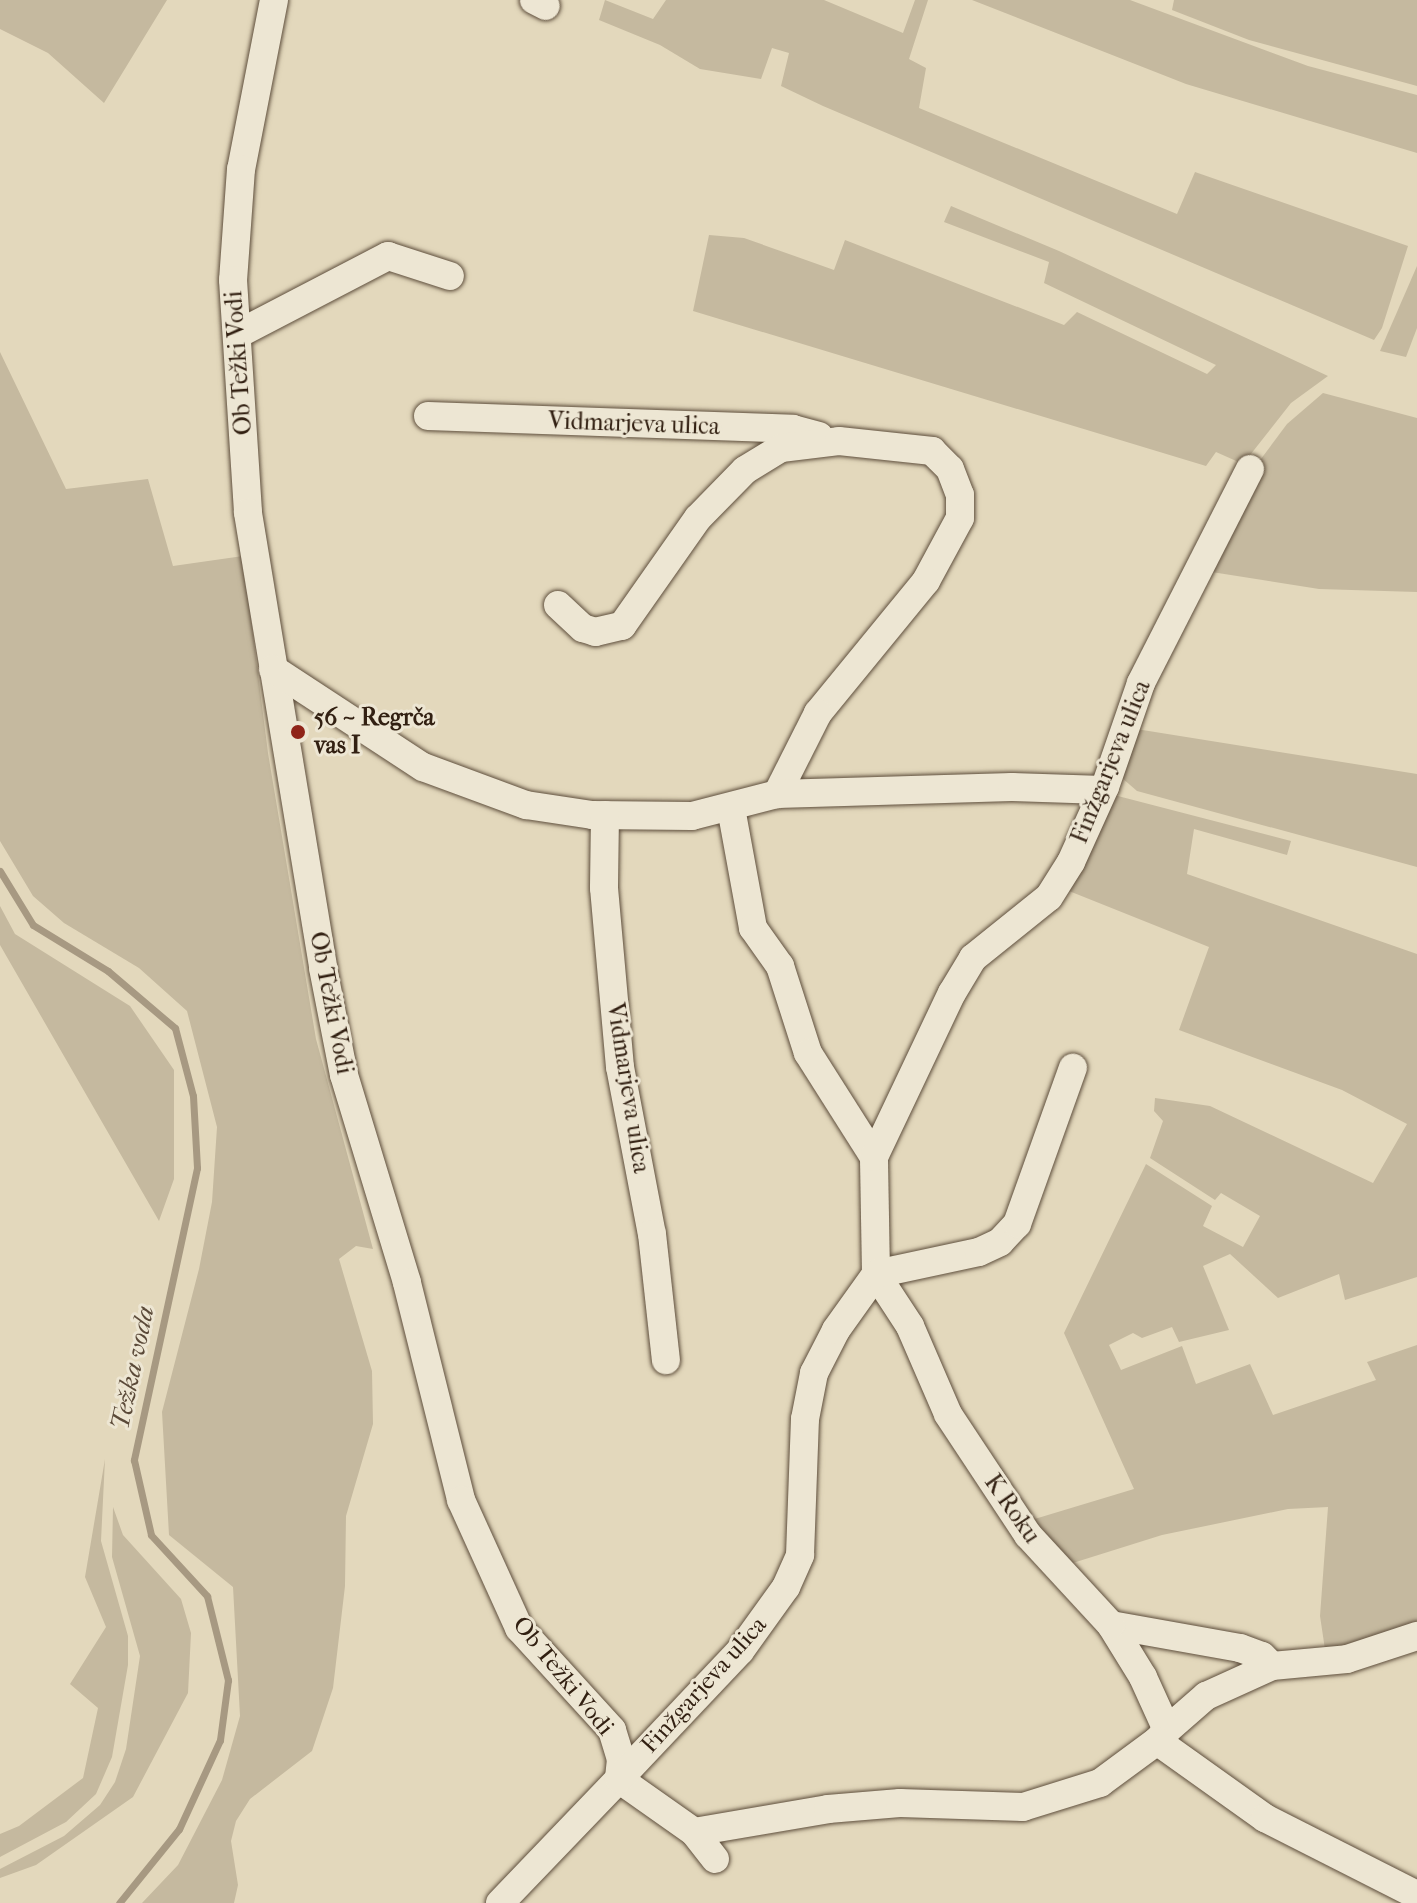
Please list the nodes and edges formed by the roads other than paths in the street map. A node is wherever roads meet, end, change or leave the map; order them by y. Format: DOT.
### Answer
graph roads {
  1 [pos="274,0"];
  2 [pos="450,276"];
  3 [pos="238,334"];
  4 [pos="428,416"];
  5 [pos="839,441"];
  6 [pos="1250,469"];
  7 [pos="558,605"];
  8 [pos="273,669"];
  9 [pos="1103,790"];
  10 [pos="777,794"];
  11 [pos="731,808"];
  12 [pos="605,815"];
  13 [pos="1073,1068"];
  14 [pos="874,1157"];
  15 [pos="876,1274"];
  16 [pos="666,1360"];
  17 [pos="1111,1625"];
  18 [pos="1417,1636"];
  19 [pos="1272,1666"];
  20 [pos="1162,1736"];
  21 [pos="619,1779"];
  22 [pos="694,1832"];
  23 [pos="715,1859"];
  24 [pos="1417,1895"];
  25 [pos="500,1903"];
  1 -- 3 [label="street, Ob Težki Vodi"];
  2 -- 3 [label="street, Ob Težki Vodi"];
  3 -- 8 [label="street, Ob Težki Vodi"];
  4 -- 5 [label="street, Vidmarjeva ulica"];
  5 -- 7 [label="street, Vidmarjeva ulica"];
  5 -- 10 [label="street, Vidmarjeva ulica"];
  6 -- 9 [label="street, Finžgarjeva ulica"];
  8 -- 12 [label="street"];
  8 -- 21 [label="street, Ob Težki Vodi"];
  9 -- 10 [label="street"];
  9 -- 14 [label="street, Finžgarjeva ulica"];
  10 -- 11 [label="street"];
  11 -- 12 [label="street"];
  11 -- 14 [label="street"];
  12 -- 16 [label="street, Vidmarjeva ulica"];
  13 -- 15 [label="street"];
  14 -- 15 [label="street, Finžgarjeva ulica"];
  15 -- 17 [label="street, K Roku"];
  15 -- 21 [label="street, Finžgarjeva ulica"];
  17 -- 19 [label="street"];
  17 -- 20 [label="street, K Roku"];
  18 -- 19 [label="street"];
  19 -- 20 [label="street"];
  20 -- 22 [label="street"];
  20 -- 24 [label="street, K Roku"];
  21 -- 22 [label="street"];
  21 -- 25 [label="street"];
  22 -- 23 [label="street"];
}
